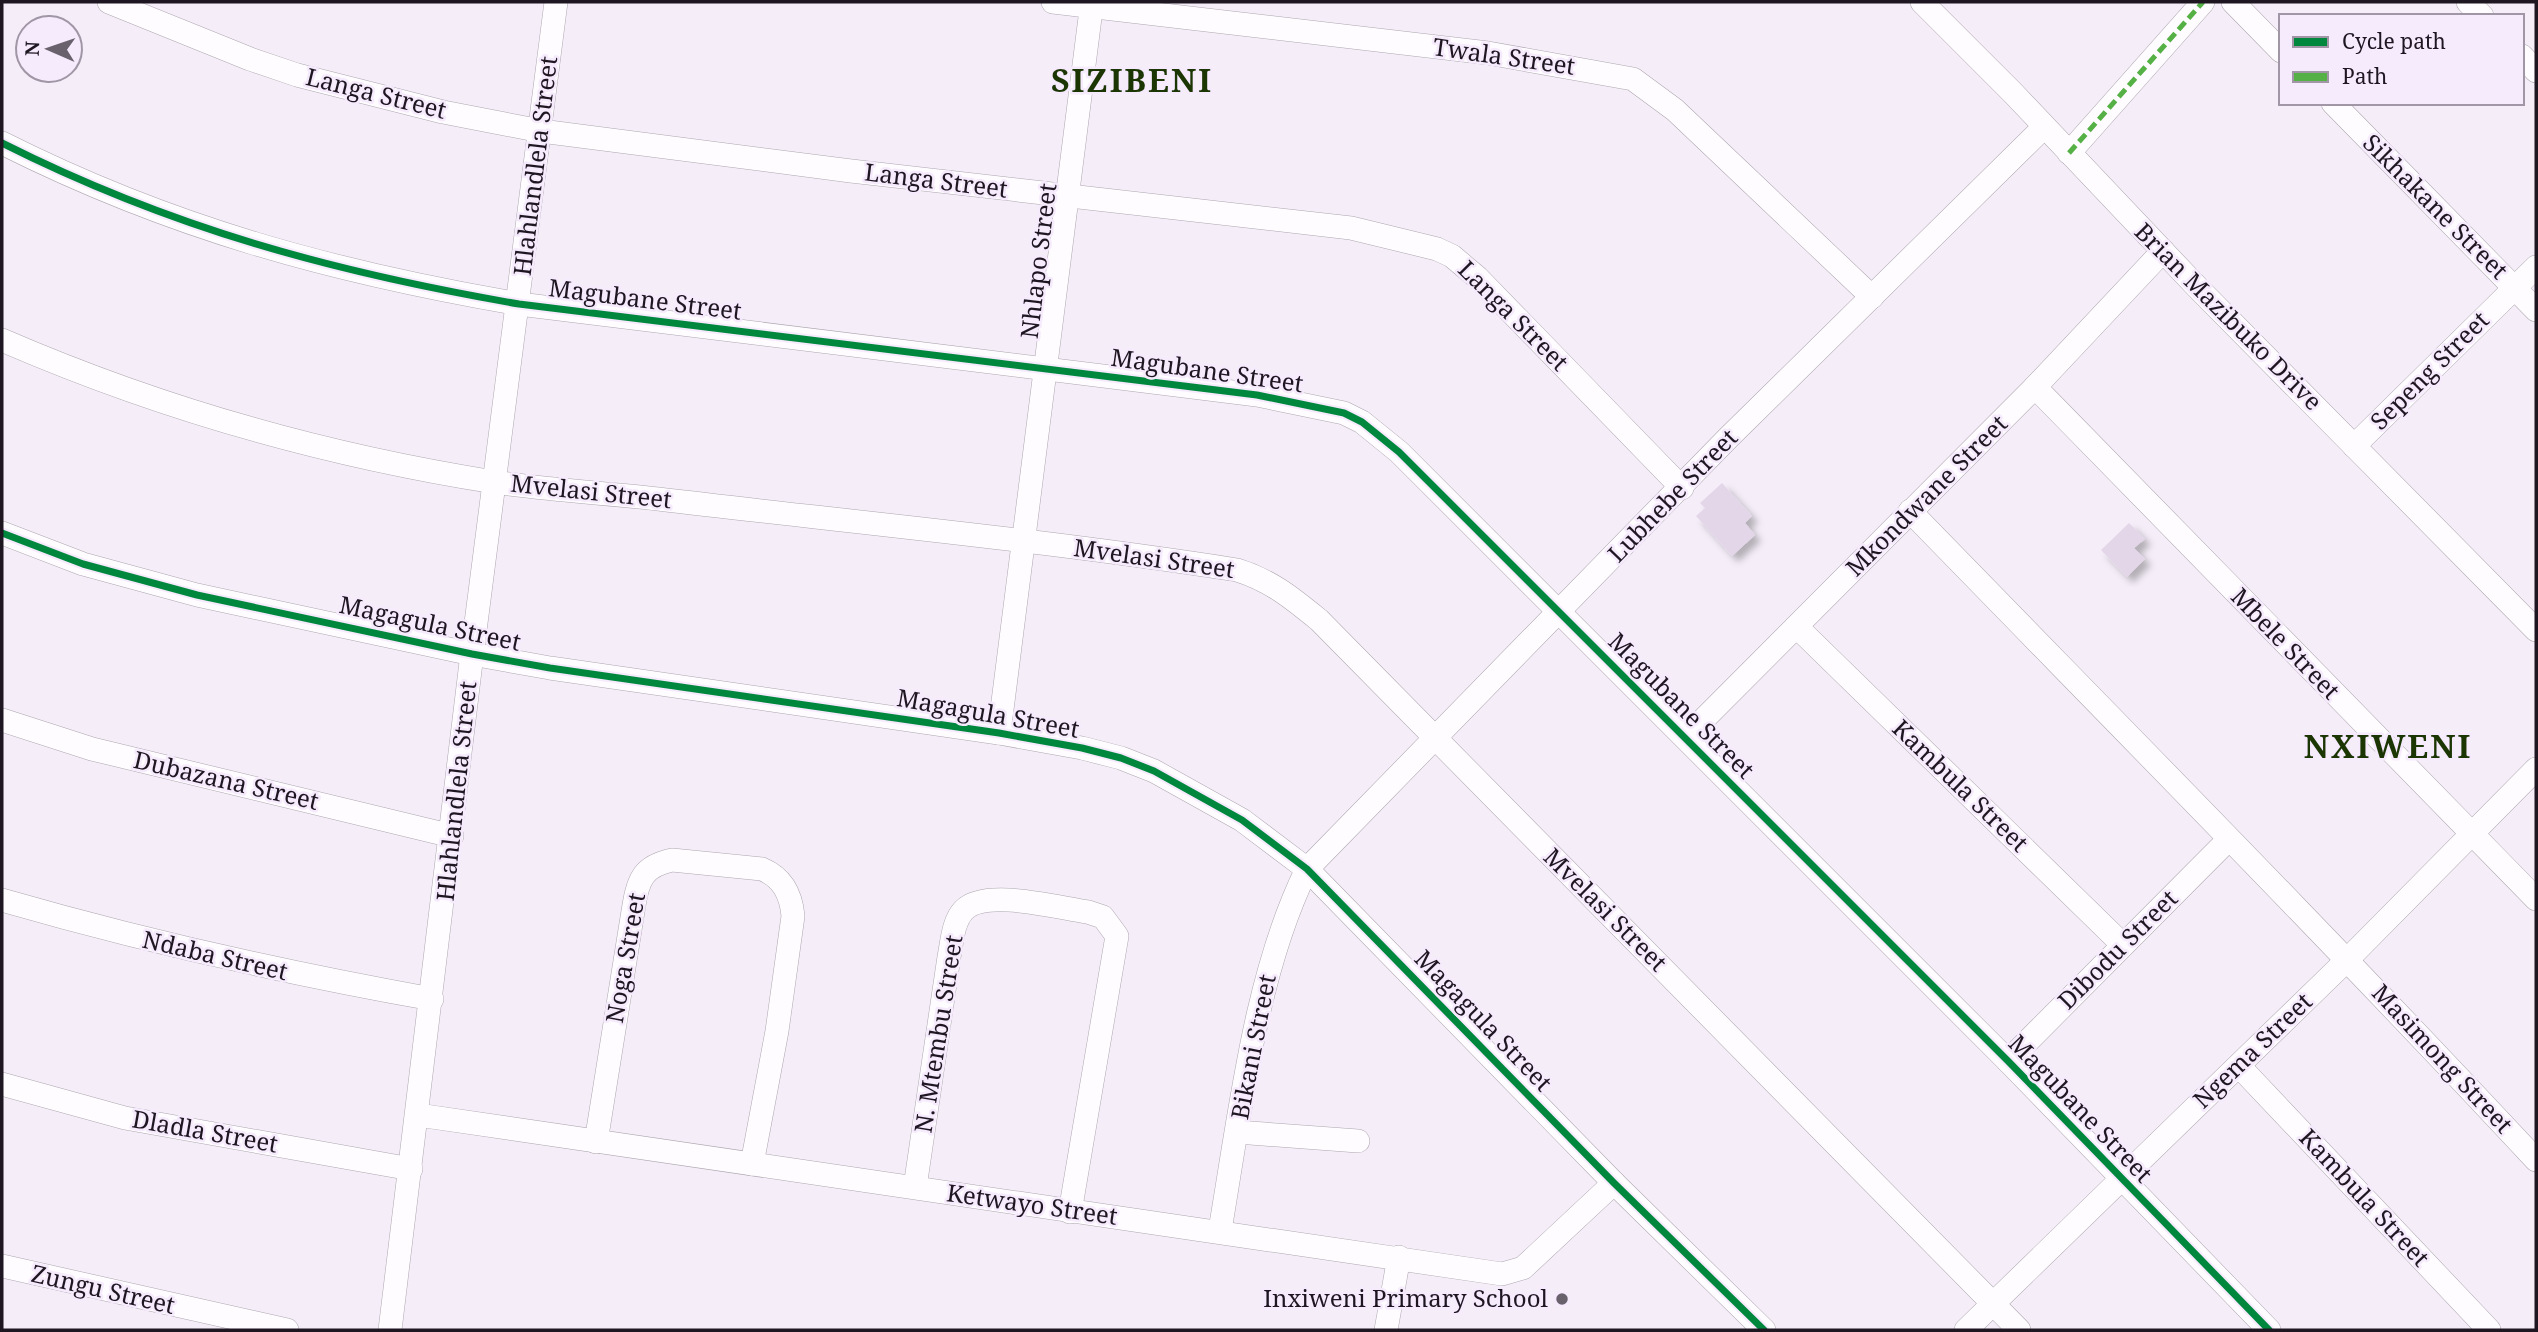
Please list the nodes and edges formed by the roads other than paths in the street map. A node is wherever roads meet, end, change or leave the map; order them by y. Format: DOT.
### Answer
graph roads {
  1 [pos="109,2"];
  2 [pos="556,2"];
  3 [pos="1053,2"];
  4 [pos="1922,2"];
  5 [pos="2203,2"];
  6 [pos="2232,2"];
  7 [pos="1091,4"];
  8 [pos="2279,49"];
  9 [pos="2524,58"];
  10 [pos="2536,71"];
  11 [pos="2335,105"];
  12 [pos="2044,127"];
  13 [pos="541,131"];
  14 [pos="2,143"];
  15 [pos="2069,153"];
  16 [pos="1067,197"];
  17 [pos="2163,251"];
  18 [pos="2536,267"];
  19 [pos="2514,287"];
  20 [pos="1872,297"];
  21 [pos="519,303"];
  22 [pos="2536,310"];
  23 [pos="2,340"];
  24 [pos="1046,368"];
  25 [pos="2035,387"];
  26 [pos="2354,446"];
  27 [pos="496,482"];
  28 [pos="1682,488"];
  29 [pos="1910,511"];
  30 [pos="2,533"];
  31 [pos="1023,542"];
  32 [pos="1560,613"];
  33 [pos="1798,628"];
  34 [pos="2536,630"];
  35 [pos="472,654"];
  36 [pos="2,720"];
  37 [pos="999,733"];
  38 [pos="1686,737"];
  39 [pos="1436,738"];
  40 [pos="2536,769"];
  41 [pos="2472,833"];
  42 [pos="452,836"];
  43 [pos="2229,839"];
  44 [pos="1307,869"];
  45 [pos="2536,899"];
  46 [pos="2,900"];
  47 [pos="2122,944"];
  48 [pos="2349,958"];
  49 [pos="432,999"];
  50 [pos="2008,1061"];
  51 [pos="2239,1066"];
  52 [pos="2,1084"];
  53 [pos="418,1115"];
  54 [pos="1237,1132"];
  55 [pos="596,1142"];
  56 [pos="1358,1142"];
  57 [pos="2536,1160"];
  58 [pos="752,1164"];
  59 [pos="411,1168"];
  60 [pos="2120,1177"];
  61 [pos="1614,1183"];
  62 [pos="915,1187"];
  63 [pos="1070,1212"];
  64 [pos="1220,1230"];
  65 [pos="1399,1258"];
  66 [pos="2,1266"];
  67 [pos="1993,1305"];
  68 [pos="287,1330"];
  69 [pos="390,1330"];
  70 [pos="1386,1330"];
  71 [pos="1765,1330"];
  72 [pos="1966,1330"];
  73 [pos="2019,1330"];
  74 [pos="2269,1330"];
  75 [pos="2489,1330"];
  1 -- 13 [label="street, Langa Street"];
  2 -- 13 [label="street, Hlahlandlela Street"];
  3 -- 7 [label="street, Twala Street"];
  4 -- 12 [label="street, Brian Mazibuko Drive"];
  5 -- 15 [label="street"];
  6 -- 8 [label="street"];
  7 -- 16 [label="street, Nhlapo Street"];
  7 -- 20 [label="street, Twala Street"];
  9 -- 10 [label="street"];
  11 -- 19 [label="street, Sikhakane Street"];
  12 -- 15 [label="street, Brian Mazibuko Drive"];
  12 -- 20 [label="street, Lubhebe Street"];
  13 -- 16 [label="street, Langa Street"];
  13 -- 21 [label="street, Hlahlandlela Street"];
  14 -- 21 [label="street, Magubane Street"];
  15 -- 17 [label="street, Brian Mazibuko Drive"];
  16 -- 24 [label="street, Nhlapo Street"];
  16 -- 28 [label="street, Langa Street"];
  17 -- 25 [label="street, Mkondwane Street"];
  17 -- 26 [label="street, Brian Mazibuko Drive"];
  18 -- 19 [label="street, Sepeng Street"];
  19 -- 22 [label="street, Sikhakane Street"];
  19 -- 26 [label="street, Sepeng Street"];
  20 -- 28 [label="street, Lubhebe Street"];
  21 -- 24 [label="street, Magubane Street"];
  21 -- 27 [label="street, Hlahlandlela Street"];
  23 -- 27 [label="street, Mvelasi Street"];
  24 -- 31 [label="street, Nhlapo Street"];
  24 -- 32 [label="street, Magubane Street"];
  25 -- 29 [label="street, Mkondwane Street"];
  25 -- 41 [label="street, Mbele Street"];
  26 -- 34 [label="street, Brian Mazibuko Drive"];
  27 -- 31 [label="street, Mvelasi Street"];
  27 -- 35 [label="street, Hlahlandlela Street"];
  28 -- 32 [label="street, Lubhebe Street"];
  29 -- 33 [label="street, Mkondwane Street"];
  29 -- 43 [label="street, Masimong Street"];
  30 -- 35 [label="street, Magagula Street"];
  31 -- 37 [label="street, Nhlapo Street"];
  31 -- 39 [label="street, Mvelasi Street"];
  32 -- 38 [label="street, Magubane Street"];
  32 -- 39 [label="street, Lubhebe Street"];
  33 -- 38 [label="street, Mkondwane Street"];
  33 -- 47 [label="street, Kambula Street"];
  35 -- 37 [label="street, Magagula Street"];
  35 -- 42 [label="street, Hlahlandlela Street"];
  36 -- 42 [label="street, Dubazana Street"];
  37 -- 44 [label="street, Magagula Street"];
  38 -- 50 [label="street, Magubane Street"];
  39 -- 44 [label="street, Lubhebe Street"];
  39 -- 67 [label="street, Mvelasi Street"];
  40 -- 41 [label="street, Ngema Street"];
  41 -- 45 [label="street, Mbele Street"];
  41 -- 48 [label="street, Ngema Street"];
  42 -- 49 [label="street, Hlahlandlela Street"];
  43 -- 47 [label="street, Dibodu Street"];
  43 -- 48 [label="street, Masimong Street"];
  44 -- 54 [label="street, Bikani Street"];
  44 -- 61 [label="street, Magagula Street"];
  46 -- 49 [label="street, Ndaba Street"];
  47 -- 50 [label="street, Dibodu Street"];
  48 -- 51 [label="street, Ngema Street"];
  48 -- 57 [label="street, Masimong Street"];
  49 -- 53 [label="street, Hlahlandlela Street"];
  50 -- 60 [label="street, Magubane Street"];
  51 -- 60 [label="street, Ngema Street"];
  51 -- 75 [label="street, Kambula Street"];
  52 -- 59 [label="street, Dladla Street"];
  53 -- 55 [label="street, Ketwayo Street"];
  53 -- 59 [label="street, Hlahlandlela Street"];
  54 -- 56 [label="street"];
  54 -- 64 [label="street, Bikani Street"];
  55 -- 58 [label="street, Ketwayo Street"];
  55 -- 58 [label="street, Noga Street"];
  58 -- 62 [label="street, Ketwayo Street"];
  59 -- 69 [label="street, Hlahlandlela Street"];
  60 -- 67 [label="street, Ngema Street"];
  60 -- 74 [label="street, Magubane Street"];
  61 -- 65 [label="street, Ketwayo Street"];
  61 -- 71 [label="street, Magagula Street"];
  62 -- 63 [label="street, Ketwayo Street"];
  62 -- 63 [label="street, N. Mtembu Street"];
  63 -- 64 [label="street, Ketwayo Street"];
  64 -- 65 [label="street, Ketwayo Street"];
  65 -- 70 [label="street"];
  66 -- 68 [label="street, Zungu Street"];
  67 -- 72 [label="street, Ngema Street"];
  67 -- 73 [label="street, Mvelasi Street"];
}
